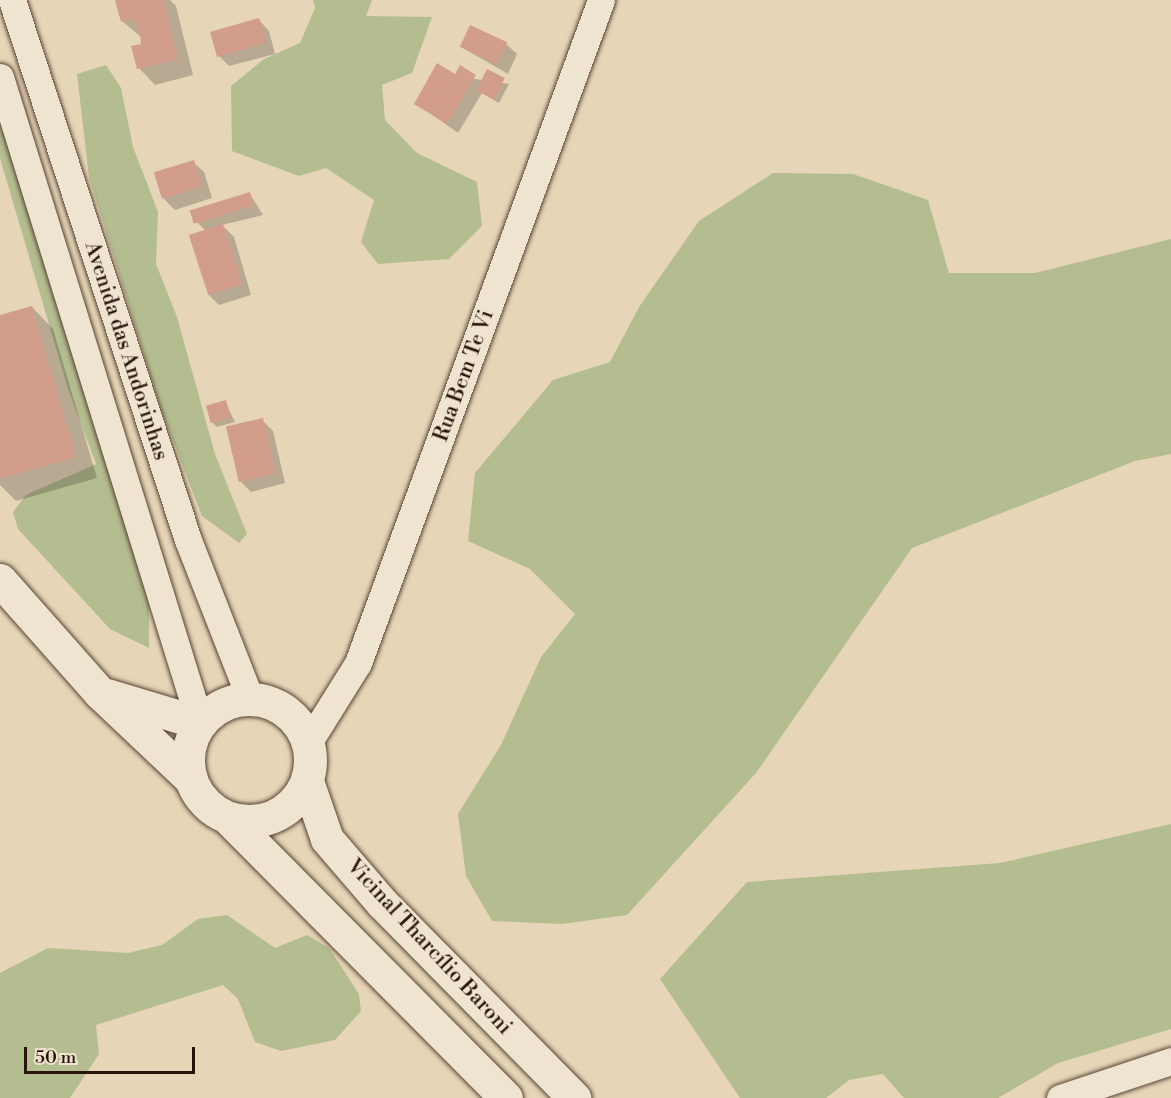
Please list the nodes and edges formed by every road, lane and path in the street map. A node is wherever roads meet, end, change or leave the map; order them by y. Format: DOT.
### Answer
graph roads {
  1 [pos="12,0"];
  2 [pos="601,0"];
  3 [pos="0,77"];
  4 [pos="0,580"];
  5 [pos="100,693"];
  6 [pos="250,698"];
  7 [pos="200,723"];
  8 [pos="308,742"];
  9 [pos="190,778"];
  10 [pos="307,781"];
  11 [pos="229,819"];
  12 [pos="1171,1060"];
  13 [pos="506,1098"];
  14 [pos="574,1098"];
  15 [pos="1060,1098"];
  1 -- 6 [label="street, Avenida das Andorinhas"];
  2 -- 8 [label="street, Rua Bem Te Vi"];
  3 -- 7 [label="street, Avenida das Andorinhas"];
  4 -- 5 [label="main road"];
  5 -- 7 [label="main road"];
  5 -- 9 [label="main road"];
  6 -- 7 [label="main road"];
  6 -- 8 [label="main road"];
  7 -- 9 [label="main road"];
  8 -- 10 [label="main road"];
  9 -- 11 [label="main road"];
  10 -- 11 [label="main road"];
  10 -- 14 [label="main road, Vicinal Tharcílio Baroni"];
  11 -- 13 [label="main road"];
  12 -- 15 [label="street"];
}
